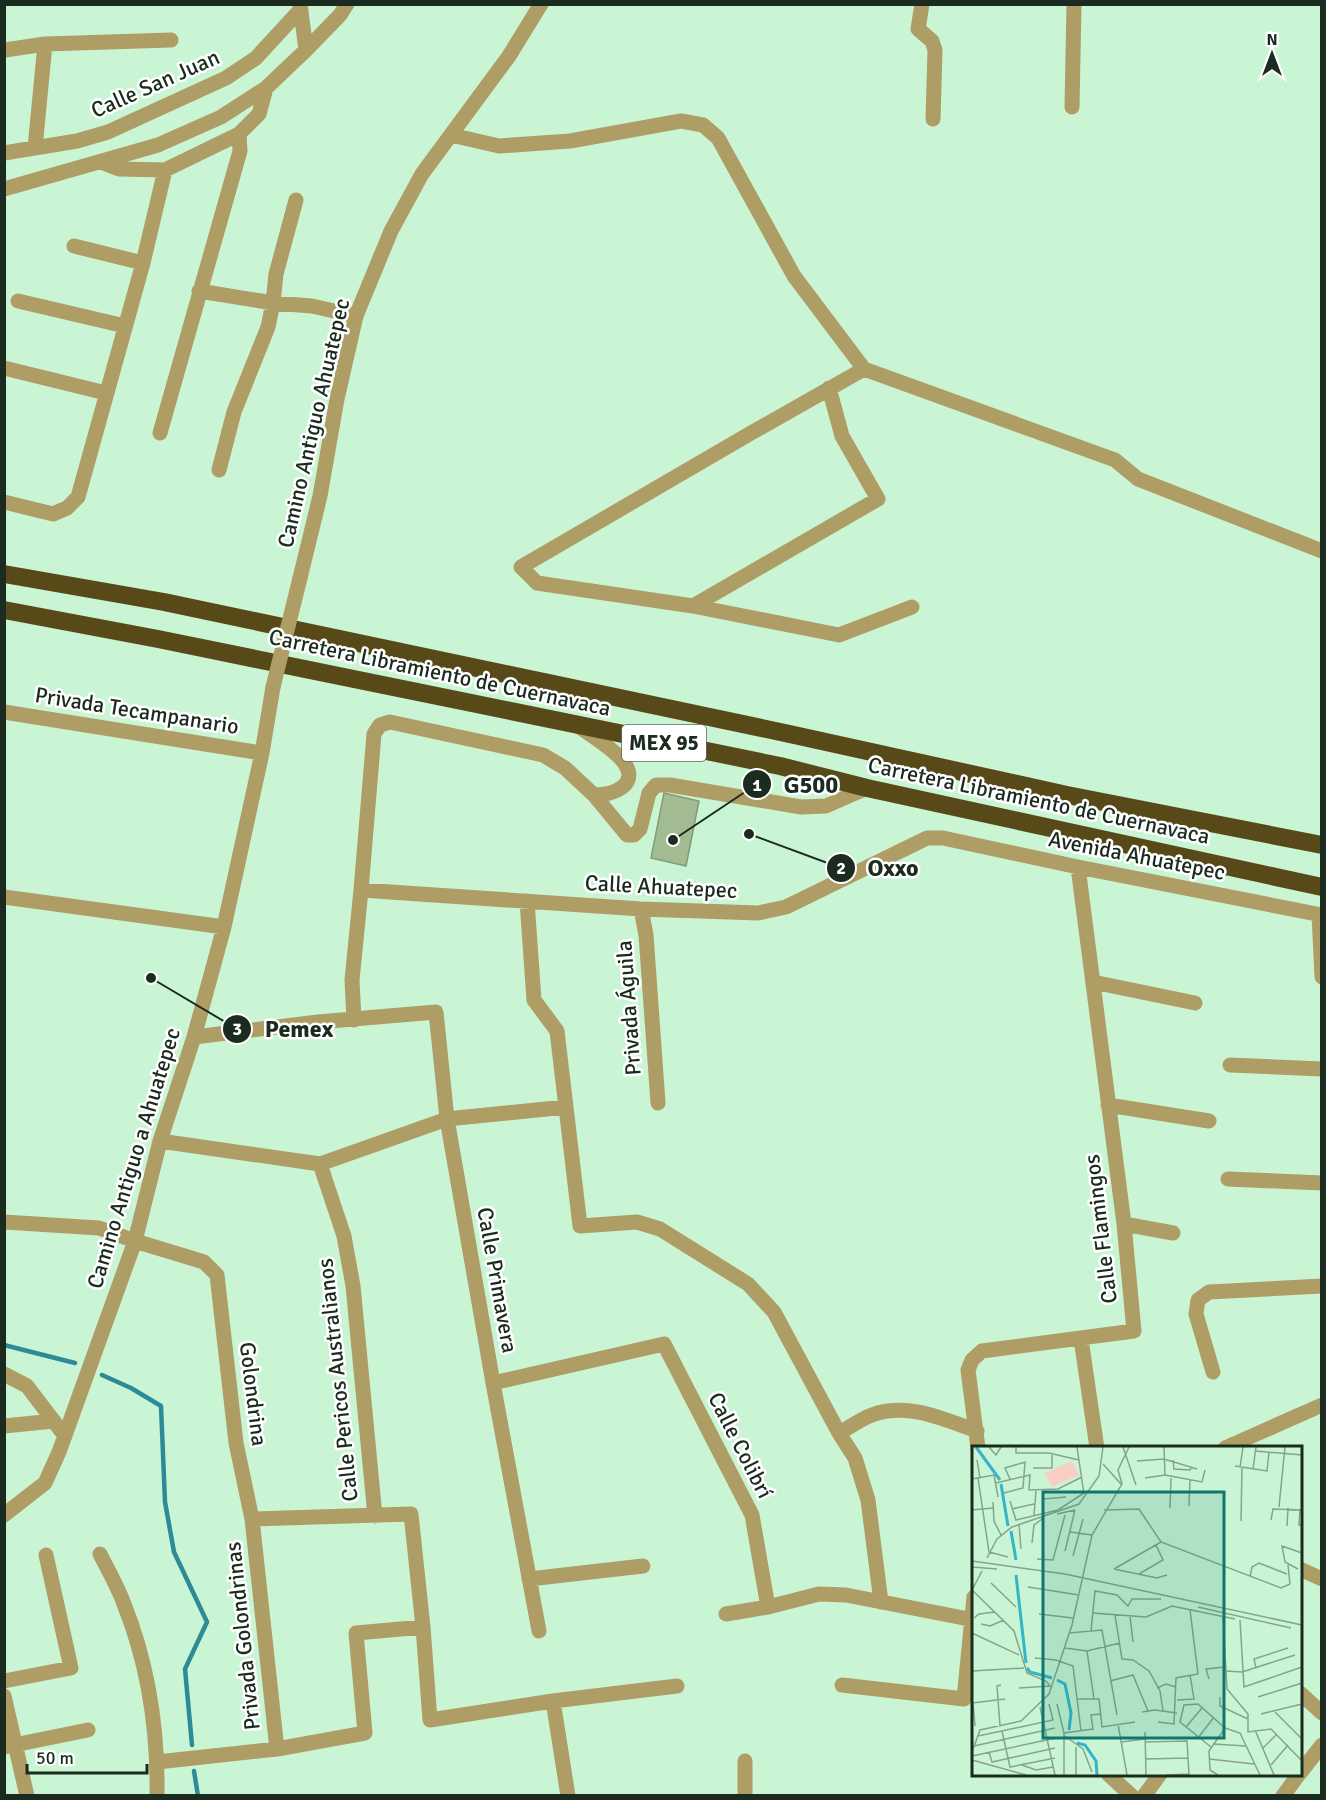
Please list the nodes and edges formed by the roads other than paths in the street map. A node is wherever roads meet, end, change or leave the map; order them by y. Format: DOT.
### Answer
graph roads {
  1 [pos="347,4"];
  2 [pos="541,4"];
  3 [pos="922,4"];
  4 [pos="1074,4"];
  5 [pos="300,7"];
  6 [pos="171,40"];
  7 [pos="45,44"];
  8 [pos="5,50"];
  9 [pos="306,50"];
  10 [pos="266,88"];
  11 [pos="1072,107"];
  12 [pos="933,120"];
  13 [pos="239,134"];
  14 [pos="451,135"];
  15 [pos="34,148"];
  16 [pos="4,153"];
  17 [pos="101,162"];
  18 [pos="165,170"];
  19 [pos="4,189"];
  20 [pos="296,200"];
  21 [pos="74,246"];
  22 [pos="143,263"];
  23 [pos="199,291"];
  24 [pos="18,301"];
  25 [pos="273,303"];
  26 [pos="357,316"];
  27 [pos="125,326"];
  28 [pos="4,368"];
  29 [pos="864,369"];
  30 [pos="829,388"];
  31 [pos="106,393"];
  32 [pos="160,433"];
  33 [pos="219,470"];
  34 [pos="4,502"];
  35 [pos="1322,552"];
  36 [pos="4,574"];
  37 [pos="300,578"];
  38 [pos="693,606"];
  39 [pos="912,607"];
  40 [pos="4,610"];
  41 [pos="4,712"];
  42 [pos="578,725"];
  43 [pos="262,753"];
  44 [pos="867,788"];
  45 [pos="594,795"];
  46 [pos="943,838"];
  47 [pos="1322,845"];
  48 [pos="1078,867"];
  49 [pos="1322,887"];
  50 [pos="361,890"];
  51 [pos="4,897"];
  52 [pos="527,901"];
  53 [pos="641,909"];
  54 [pos="1320,915"];
  55 [pos="224,927"];
  56 [pos="1322,976"];
  57 [pos="1093,982"];
  58 [pos="1195,1003"];
  59 [pos="354,1020"];
  60 [pos="194,1037"];
  61 [pos="1230,1065"];
  62 [pos="1322,1069"];
  63 [pos="658,1103"];
  64 [pos="1108,1105"];
  65 [pos="566,1107"];
  66 [pos="447,1119"];
  67 [pos="1209,1121"];
  68 [pos="160,1141"];
  69 [pos="320,1164"];
  70 [pos="1228,1179"];
  71 [pos="1322,1184"];
  72 [pos="4,1222"];
  73 [pos="1124,1224"];
  74 [pos="1173,1233"];
  75 [pos="135,1241"];
  76 [pos="1322,1286"];
  77 [pos="1081,1339"];
  78 [pos="664,1344"];
  79 [pos="1213,1372"];
  80 [pos="4,1374"];
  81 [pos="493,1383"];
  82 [pos="1322,1405"];
  83 [pos="54,1422"];
  84 [pos="4,1426"];
  85 [pos="977,1431"];
  86 [pos="839,1433"];
  87 [pos="65,1436"];
  88 [pos="978,1446"];
  89 [pos="1097,1446"];
  90 [pos="1230,1446"];
  91 [pos="4,1515"];
  92 [pos="375,1516"];
  93 [pos="252,1518"];
  94 [pos="100,1554"];
  95 [pos="46,1555"];
  96 [pos="643,1566"];
  97 [pos="1302,1570"];
  98 [pos="1322,1579"];
  99 [pos="529,1580"];
  100 [pos="881,1602"];
  101 [pos="768,1607"];
  102 [pos="726,1614"];
  103 [pos="972,1620"];
  104 [pos="423,1627"];
  105 [pos="539,1631"];
  106 [pos="4,1682"];
  107 [pos="842,1685"];
  108 [pos="677,1686"];
  109 [pos="4,1696"];
  110 [pos="1302,1696"];
  111 [pos="553,1701"];
  112 [pos="1322,1713"];
  113 [pos="88,1731"];
  114 [pos="10,1746"];
  115 [pos="1322,1746"];
  116 [pos="277,1749"];
  117 [pos="745,1761"];
  118 [pos="157,1762"];
  119 [pos="1302,1771"];
  120 [pos="1110,1776"];
  121 [pos="1158,1776"];
  122 [pos="1298,1776"];
  123 [pos="160,1793"];
  124 [pos="27,1796"];
  125 [pos="568,1796"];
  126 [pos="745,1796"];
  127 [pos="1132,1796"];
  128 [pos="1143,1796"];
  129 [pos="1283,1796"];
  1 -- 9 [label="street"];
  2 -- 14 [label="street, Camino Antiguo Ahuatepec"];
  3 -- 12 [label="street"];
  4 -- 11 [label="street"];
  5 -- 9 [label="street"];
  5 -- 15 [label="street, Calle San Juan"];
  6 -- 7 [label="street"];
  7 -- 8 [label="street"];
  7 -- 15 [label="street"];
  9 -- 10 [label="street"];
  10 -- 13 [label="street"];
  10 -- 17 [label="street"];
  13 -- 18 [label="street"];
  13 -- 23 [label="street"];
  14 -- 26 [label="street, Camino Antiguo Ahuatepec"];
  14 -- 29 [label="street"];
  15 -- 16 [label="street, Calle San Juan"];
  17 -- 18 [label="street"];
  17 -- 19 [label="street"];
  18 -- 22 [label="street"];
  20 -- 25 [label="street"];
  21 -- 22 [label="street"];
  22 -- 27 [label="street"];
  23 -- 25 [label="street"];
  23 -- 32 [label="street"];
  24 -- 27 [label="street"];
  25 -- 26 [label="street"];
  25 -- 33 [label="street"];
  26 -- 37 [label="street, Camino Antiguo Ahuatepec"];
  27 -- 31 [label="street"];
  28 -- 31 [label="street"];
  29 -- 30 [label="street"];
  29 -- 35 [label="street"];
  30 -- 38 [label="street"];
  30 -- 38 [label="street"];
  31 -- 34 [label="street"];
  36 -- 47 [label="highway, Carretera Libramiento de Cuernavaca / MEX 95"];
  37 -- 43 [label="street, Camino Antiguo a Ahuatepec, bridge"];
  38 -- 39 [label="street"];
  40 -- 42 [label="highway, Carretera Libramiento de Cuernavaca / MEX 95"];
  41 -- 43 [label="street, Privada Tecampanario"];
  42 -- 44 [label="highway, Carretera Libramiento de Cuernavaca / MEX 95"];
  42 -- 45 [label="street"];
  43 -- 55 [label="street, Camino Antiguo a Ahuatepec"];
  44 -- 45 [label="street"];
  44 -- 49 [label="highway, Carretera Libramiento de Cuernavaca / MEX 95"];
  45 -- 50 [label="street"];
  46 -- 48 [label="street, Avenida Ahuatepec"];
  46 -- 53 [label="street, Calle Ahuatepec"];
  48 -- 54 [label="street, Avenida Ahuatepec"];
  48 -- 57 [label="street, Calle Flamingos"];
  50 -- 52 [label="street, Calle Ahuatepec"];
  50 -- 59 [label="street"];
  51 -- 55 [label="street"];
  52 -- 53 [label="street, Calle Ahuatepec"];
  52 -- 65 [label="street"];
  53 -- 63 [label="street, Privada Águila"];
  54 -- 56 [label="street"];
  55 -- 60 [label="street, Camino Antiguo a Ahuatepec"];
  57 -- 58 [label="street"];
  57 -- 64 [label="street, Calle Flamingos"];
  59 -- 60 [label="street"];
  59 -- 66 [label="street, Calle Primavera"];
  60 -- 68 [label="street, Camino Antiguo a Ahuatepec"];
  61 -- 62 [label="street"];
  64 -- 67 [label="street"];
  64 -- 73 [label="street, Calle Flamingos"];
  65 -- 66 [label="street"];
  65 -- 86 [label="street"];
  66 -- 69 [label="street"];
  66 -- 81 [label="street, Calle Primavera"];
  68 -- 69 [label="street"];
  68 -- 75 [label="street, Camino Antiguo a Ahuatepec"];
  69 -- 92 [label="street, Calle Pericos Australianos"];
  70 -- 71 [label="street"];
  72 -- 75 [label="street"];
  73 -- 74 [label="street"];
  73 -- 77 [label="street, Calle Flamingos"];
  75 -- 87 [label="street, Camino Antiguo a Ahuatepec"];
  75 -- 93 [label="street, Golondrina"];
  76 -- 79 [label="street"];
  77 -- 85 [label="street, Calle Flamingos"];
  77 -- 89 [label="street"];
  78 -- 81 [label="street, Calle Primavera"];
  78 -- 101 [label="street, Calle Colibrí"];
  80 -- 83 [label="street"];
  81 -- 99 [label="street"];
  82 -- 90 [label="street"];
  83 -- 84 [label="street"];
  83 -- 87 [label="street"];
  85 -- 86 [label="street"];
  85 -- 88 [label="street, Calle Flamingos"];
  86 -- 100 [label="street"];
  87 -- 91 [label="street, Camino Antiguo a Ahuatepec"];
  92 -- 93 [label="street"];
  92 -- 104 [label="street, Calle Pericos Australianos"];
  93 -- 116 [label="street, Privada Golondrinas"];
  94 -- 118 [label="street"];
  95 -- 106 [label="street"];
  96 -- 99 [label="street"];
  97 -- 98 [label="street"];
  99 -- 105 [label="street"];
  100 -- 101 [label="street"];
  100 -- 103 [label="street"];
  101 -- 102 [label="street"];
  103 -- 107 [label="street"];
  104 -- 111 [label="street, Calle Pericos Australianos"];
  104 -- 116 [label="street"];
  108 -- 111 [label="street"];
  109 -- 114 [label="street"];
  110 -- 112 [label="street"];
  111 -- 125 [label="street"];
  113 -- 114 [label="street"];
  114 -- 124 [label="street"];
  115 -- 119 [label="street"];
  116 -- 118 [label="street"];
  117 -- 126 [label="street"];
  118 -- 123 [label="street"];
  120 -- 127 [label="street"];
  121 -- 128 [label="street"];
  122 -- 129 [label="street"];
}
